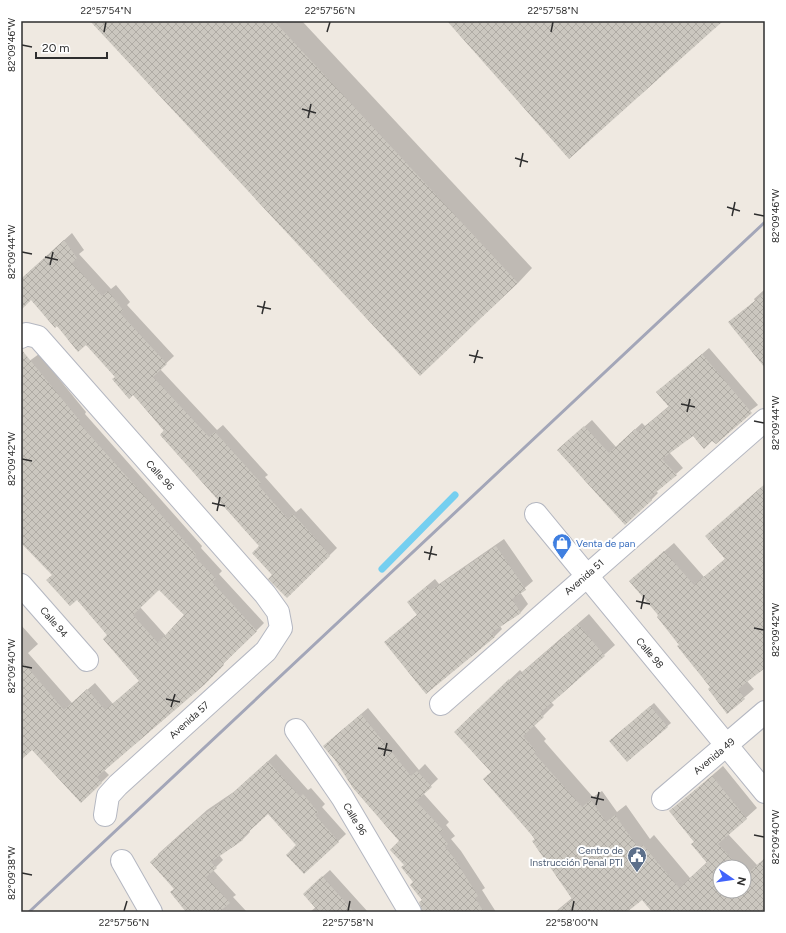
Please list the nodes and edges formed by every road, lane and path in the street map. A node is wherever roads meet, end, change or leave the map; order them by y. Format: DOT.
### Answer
graph roads {
  1 [pos="24,336"];
  2 [pos="765,420"];
  3 [pos="536,514"];
  4 [pos="586,575"];
  5 [pos="21,585"];
  6 [pos="281,628"];
  7 [pos="87,660"];
  8 [pos="441,704"];
  9 [pos="765,712"];
  10 [pos="296,730"];
  11 [pos="727,746"];
  12 [pos="765,792"];
  13 [pos="663,799"];
  14 [pos="104,815"];
  15 [pos="122,861"];
  16 [pos="151,912"];
  17 [pos="410,912"];
  1 -- 6 [label="street, Calle 96"];
  2 -- 4 [label="street, Avenida 51"];
  3 -- 4 [label="street, Calle 98"];
  4 -- 8 [label="street, Avenida 51"];
  4 -- 11 [label="street, Calle 98"];
  5 -- 7 [label="street, Calle 94"];
  6 -- 14 [label="street, Avenida 57"];
  9 -- 11 [label="street, Avenida 49"];
  10 -- 17 [label="street, Calle 96"];
  11 -- 12 [label="street, Calle 98"];
  11 -- 13 [label="street, Avenida 49"];
  15 -- 16 [label="street"];
}
